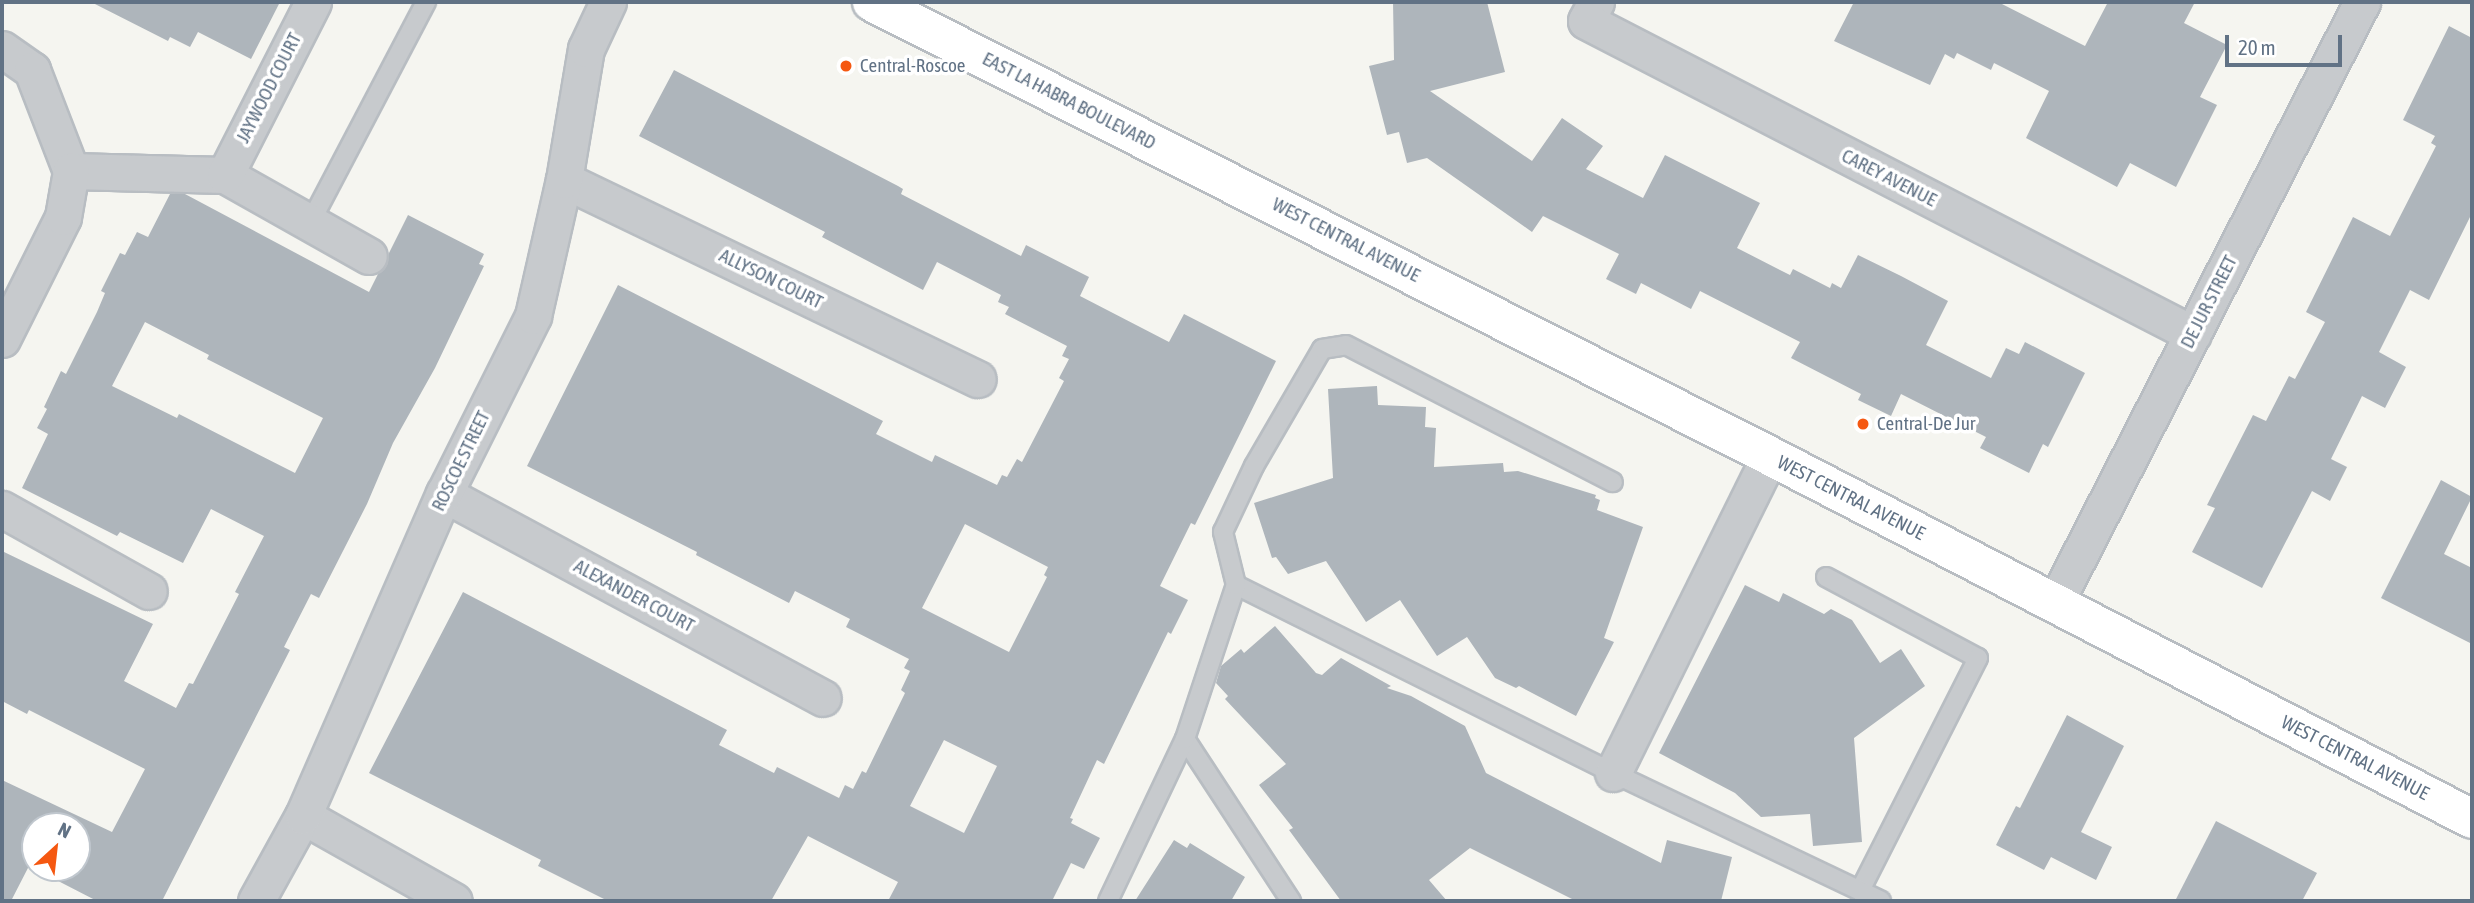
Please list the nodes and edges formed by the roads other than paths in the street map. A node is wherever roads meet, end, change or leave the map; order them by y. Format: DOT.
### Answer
graph roads {
  1 [pos="313,2"];
  2 [pos="426,2"];
  3 [pos="608,2"];
  4 [pos="872,2"];
  5 [pos="2362,2"];
  6 [pos="1591,12"];
  7 [pos="2,49"];
  8 [pos="71,171"];
  9 [pos="225,175"];
  10 [pos="564,180"];
  11 [pos="1228,181"];
  12 [pos="310,223"];
  13 [pos="369,256"];
  14 [pos="2193,334"];
  15 [pos="2,339"];
  16 [pos="978,379"];
  17 [pos="1770,456"];
  18 [pos="1613,482"];
  19 [pos="444,494"];
  20 [pos="2,509"];
  21 [pos="1826,577"];
  22 [pos="1236,585"];
  23 [pos="149,591"];
  24 [pos="2054,603"];
  25 [pos="823,698"];
  26 [pos="1185,739"];
  27 [pos="1613,773"];
  28 [pos="303,816"];
  29 [pos="2472,819"];
  30 [pos="1860,891"];
  31 [pos="256,901"];
  32 [pos="454,901"];
  33 [pos="1108,901"];
  34 [pos="1291,901"];
  35 [pos="1881,901"];
  1 -- 9 [label="street, JAYWOOD COURT"];
  2 -- 12 [label="lane"];
  3 -- 10 [label="street, ROSCOE STREET"];
  4 -- 11 [label="main road, EAST LA HABRA BOULEVARD"];
  5 -- 14 [label="street, DE JUR STREET"];
  6 -- 14 [label="street, CAREY AVENUE"];
  7 -- 8 [label="street"];
  8 -- 9 [label="street"];
  8 -- 15 [label="street"];
  9 -- 12 [label="street"];
  10 -- 16 [label="street, ALLYSON COURT"];
  10 -- 19 [label="street, ROSCOE STREET"];
  11 -- 17 [label="main road, WEST CENTRAL AVENUE"];
  12 -- 13 [label="street"];
  14 -- 24 [label="street, DE JUR STREET"];
  17 -- 24 [label="main road, WEST CENTRAL AVENUE"];
  17 -- 27 [label="street"];
  18 -- 22 [label="lane"];
  19 -- 25 [label="street, ALEXANDER COURT"];
  19 -- 28 [label="street, ROSCOE STREET"];
  20 -- 23 [label="street"];
  21 -- 30 [label="lane"];
  22 -- 26 [label="lane"];
  22 -- 27 [label="lane"];
  24 -- 29 [label="main road, WEST CENTRAL AVENUE"];
  26 -- 33 [label="lane"];
  26 -- 34 [label="lane"];
  27 -- 30 [label="lane"];
  28 -- 31 [label="street, ROSCOE STREET"];
  28 -- 32 [label="street"];
  30 -- 35 [label="lane"];
}
